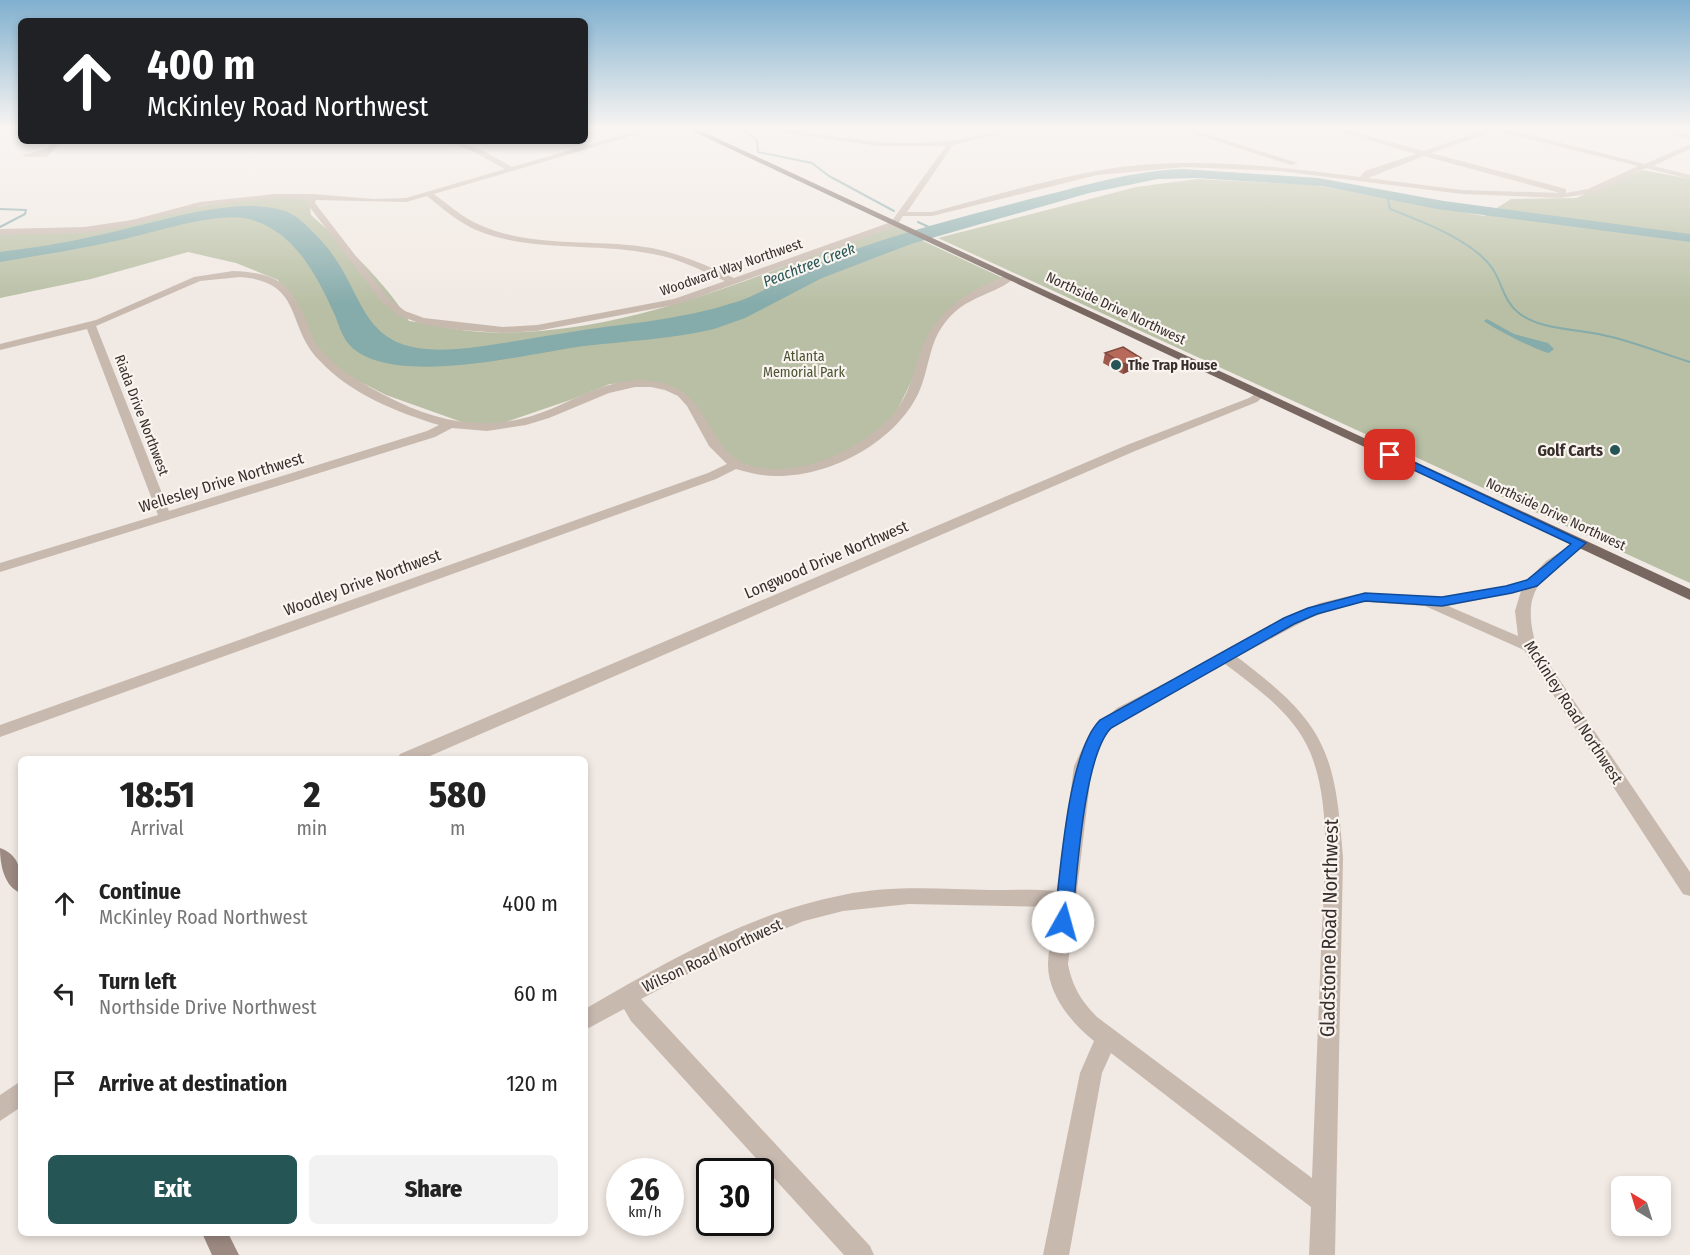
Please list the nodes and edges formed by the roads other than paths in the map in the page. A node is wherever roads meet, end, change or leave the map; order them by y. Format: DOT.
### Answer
graph roads {
  1 [pos="452,188"];
  2 [pos="817,188"];
  3 [pos="920,188"];
  4 [pos="1041,188"];
  5 [pos="1433,188"];
  6 [pos="1548,188"];
  7 [pos="1598,188"];
  8 [pos="429,195"];
  9 [pos="1575,195"];
  10 [pos="313,196"];
  11 [pos="902,214"];
  12 [pos="899,226"];
  13 [pos="0,232"];
  14 [pos="1011,278"];
  15 [pos="735,282"];
  16 [pos="91,325"];
  17 [pos="0,347"];
  18 [pos="1260,394"];
  19 [pos="450,424"];
  20 [pos="734,465"];
  21 [pos="165,517"];
  22 [pos="1580,543"];
  23 [pos="0,568"];
  24 [pos="1532,583"];
  25 [pos="1690,595"];
  26 [pos="1425,602"];
  27 [pos="1529,646"];
  28 [pos="1228,658"];
  29 [pos="0,731"];
  30 [pos="419,756"];
  31 [pos="0,856"];
  32 [pos="18,880"];
  33 [pos="1690,888"];
  34 [pos="1066,900"];
  35 [pos="627,995"];
  36 [pos="588,1018"];
  37 [pos="1108,1039"];
  38 [pos="1323,1201"];
  39 [pos="861,1255"];
  40 [pos="1056,1255"];
  41 [pos="1322,1255"];
  1 -- 8 [label="street"];
  2 -- 12 [label="main road, Northside Drive Northwest"];
  3 -- 11 [label="street"];
  4 -- 11 [label="street"];
  5 -- 9 [label="street"];
  6 -- 9 [label="street"];
  7 -- 9 [label="street"];
  8 -- 10 [label="street"];
  8 -- 15 [label="street"];
  10 -- 13 [label="street"];
  10 -- 15 [label="street, Woodward Way Northwest"];
  11 -- 12 [label="street"];
  12 -- 14 [label="main road, Northside Drive Northwest"];
  12 -- 15 [label="street, Woodward Way Northwest"];
  14 -- 18 [label="main road, Northside Drive Northwest"];
  14 -- 20 [label="street"];
  16 -- 17 [label="street"];
  16 -- 19 [label="street"];
  16 -- 21 [label="street, Riada Drive Northwest"];
  18 -- 22 [label="main road, Northside Drive Northwest"];
  18 -- 30 [label="street, Longwood Drive Northwest"];
  19 -- 20 [label="street"];
  19 -- 21 [label="street, Wellesley Drive Northwest"];
  20 -- 29 [label="street, Woodley Drive Northwest"];
  21 -- 23 [label="street, Wellesley Drive Northwest"];
  22 -- 24 [label="street, McKinley Road Northwest"];
  22 -- 25 [label="main road, Northside Drive Northwest"];
  24 -- 26 [label="street"];
  24 -- 27 [label="street, McKinley Road Northwest"];
  26 -- 27 [label="street"];
  26 -- 28 [label="street"];
  27 -- 33 [label="street, McKinley Road Northwest"];
  28 -- 34 [label="street"];
  28 -- 38 [label="street, Gladstone Road Northwest"];
  31 -- 32 [label="main road"];
  34 -- 35 [label="street, Wilson Road Northwest"];
  34 -- 37 [label="street"];
  35 -- 36 [label="street, Wilson Road Northwest"];
  35 -- 39 [label="street"];
  37 -- 38 [label="street"];
  37 -- 40 [label="street"];
  38 -- 41 [label="street, Gladstone Road Northwest"];
}
